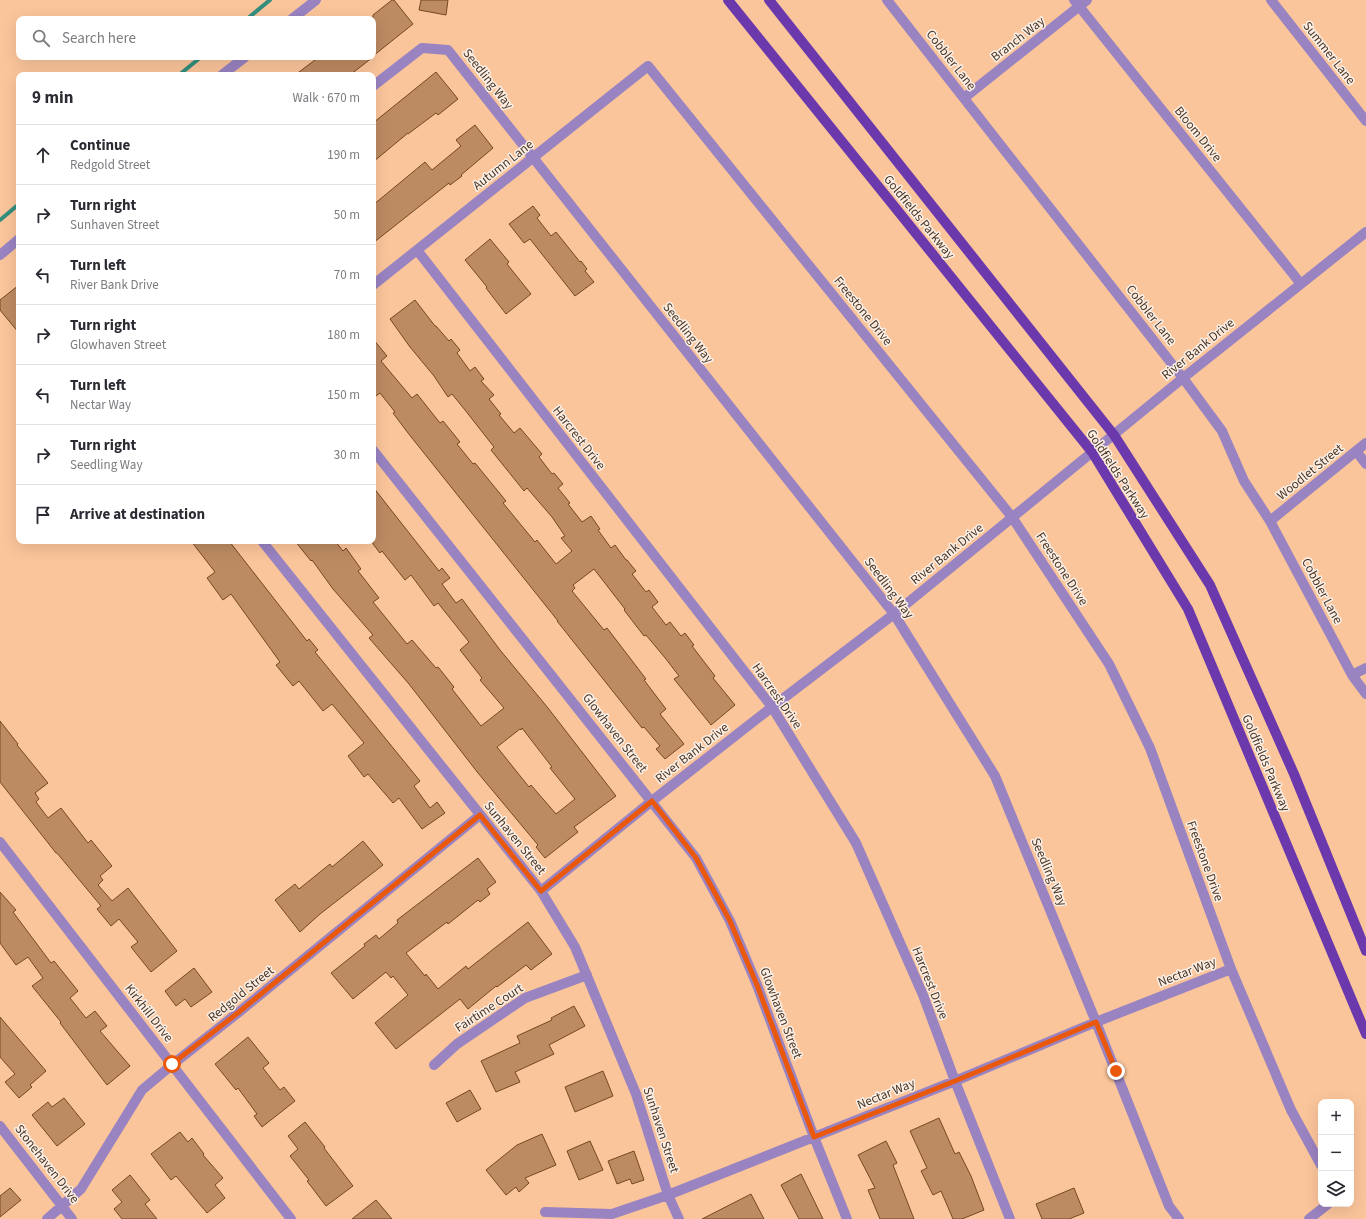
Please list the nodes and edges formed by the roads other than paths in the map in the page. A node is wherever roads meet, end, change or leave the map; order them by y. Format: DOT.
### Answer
graph roads {
  1 [pos="316,0"];
  2 [pos="728,0"];
  3 [pos="769,0"];
  4 [pos="887,0"];
  5 [pos="1271,0"];
  6 [pos="1080,2"];
  7 [pos="296,16"];
  8 [pos="241,60"];
  9 [pos="648,66"];
  10 [pos="226,72"];
  11 [pos="376,84"];
  12 [pos="964,98"];
  13 [pos="1366,122"];
  14 [pos="533,158"];
  15 [pos="1366,232"];
  16 [pos="16,242"];
  17 [pos="416,250"];
  18 [pos="0,255"];
  19 [pos="376,283"];
  20 [pos="1301,284"];
  21 [pos="1183,378"];
  22 [pos="1114,435"];
  23 [pos="1366,443"];
  24 [pos="1356,451"];
  25 [pos="1092,452"];
  26 [pos="376,454"];
  27 [pos="1366,464"];
  28 [pos="1012,517"];
  29 [pos="1270,521"];
  30 [pos="264,544"];
  31 [pos="894,614"];
  32 [pos="1366,668"];
  33 [pos="1352,675"];
  34 [pos="1366,694"];
  35 [pos="772,707"];
  36 [pos="652,801"];
  37 [pos="480,815"];
  38 [pos="0,842"];
  39 [pos="541,891"];
  40 [pos="1366,951"];
  41 [pos="1231,969"];
  42 [pos="587,975"];
  43 [pos="1096,1022"];
  44 [pos="1366,1034"];
  45 [pos="172,1064"];
  46 [pos="434,1065"];
  47 [pos="955,1081"];
  48 [pos="0,1126"];
  49 [pos="814,1137"];
  50 [pos="1318,1160"];
  51 [pos="668,1195"];
  52 [pos="63,1206"];
  53 [pos="1324,1207"];
  54 [pos="545,1212"];
  55 [pos="47,1219"];
  56 [pos="72,1219"];
  57 [pos="292,1219"];
  58 [pos="679,1219"];
  59 [pos="847,1219"];
  60 [pos="1010,1219"];
  61 [pos="1180,1219"];
  62 [pos="1309,1219"];
  1 -- 7 [label="street"];
  2 -- 25 [label="main road, Goldfields Parkway"];
  3 -- 22 [label="main road, Goldfields Parkway"];
  4 -- 12 [label="street, Cobbler Lane"];
  5 -- 13 [label="street, Summer Lane"];
  6 -- 12 [label="street, Branch Way"];
  6 -- 20 [label="street, Bloom Drive"];
  8 -- 10 [label="street"];
  9 -- 14 [label="street, Autumn Lane"];
  9 -- 28 [label="street, Freestone Drive"];
  11 -- 14 [label="street, Seedling Way"];
  12 -- 21 [label="street, Cobbler Lane"];
  14 -- 17 [label="street, Autumn Lane"];
  14 -- 31 [label="street, Seedling Way"];
  15 -- 20 [label="street, River Bank Drive"];
  16 -- 18 [label="street"];
  17 -- 19 [label="street, Autumn Lane"];
  17 -- 35 [label="street, Harcrest Drive"];
  20 -- 21 [label="street, River Bank Drive"];
  21 -- 22 [label="street, River Bank Drive"];
  21 -- 29 [label="street, Cobbler Lane"];
  22 -- 25 [label="street, River Bank Drive"];
  22 -- 40 [label="main road, Goldfields Parkway"];
  23 -- 24 [label="street, Woodlet Street"];
  24 -- 27 [label="street"];
  24 -- 29 [label="street, Woodlet Street"];
  25 -- 28 [label="street, River Bank Drive"];
  25 -- 44 [label="main road, Goldfields Parkway"];
  26 -- 36 [label="street, Glowhaven Street"];
  28 -- 31 [label="street, River Bank Drive"];
  28 -- 41 [label="street, Freestone Drive"];
  29 -- 33 [label="street, Cobbler Lane"];
  30 -- 37 [label="street, Sunhaven Street"];
  31 -- 35 [label="street, River Bank Drive"];
  31 -- 43 [label="street, Seedling Way"];
  32 -- 33 [label="street"];
  33 -- 34 [label="street, Cobbler Lane"];
  35 -- 36 [label="street, River Bank Drive"];
  35 -- 47 [label="street, Harcrest Drive"];
  36 -- 39 [label="street, River Bank Drive"];
  36 -- 49 [label="street, Glowhaven Street"];
  37 -- 39 [label="street, Sunhaven Street"];
  37 -- 45 [label="street, Redgold Street"];
  38 -- 45 [label="street, Kirkhill Drive"];
  39 -- 42 [label="street, Sunhaven Street"];
  41 -- 43 [label="street, Nectar Way"];
  41 -- 50 [label="street, Freestone Drive"];
  42 -- 46 [label="street, Fairtime Court"];
  42 -- 51 [label="street, Sunhaven Street"];
  43 -- 47 [label="street, Nectar Way"];
  43 -- 61 [label="street, Seedling Way"];
  45 -- 52 [label="street, Redgold Street"];
  45 -- 57 [label="street, Kirkhill Drive"];
  47 -- 49 [label="street, Nectar Way"];
  47 -- 60 [label="street, Harcrest Drive"];
  48 -- 52 [label="street, Stonehaven Drive"];
  49 -- 51 [label="street, Nectar Way"];
  49 -- 59 [label="street, Glowhaven Street"];
  51 -- 54 [label="street, Nectar Way"];
  51 -- 58 [label="street, Sunhaven Street"];
  52 -- 55 [label="street, Redgold Street"];
  52 -- 56 [label="street, Stonehaven Drive"];
  53 -- 62 [label="street"];
}
